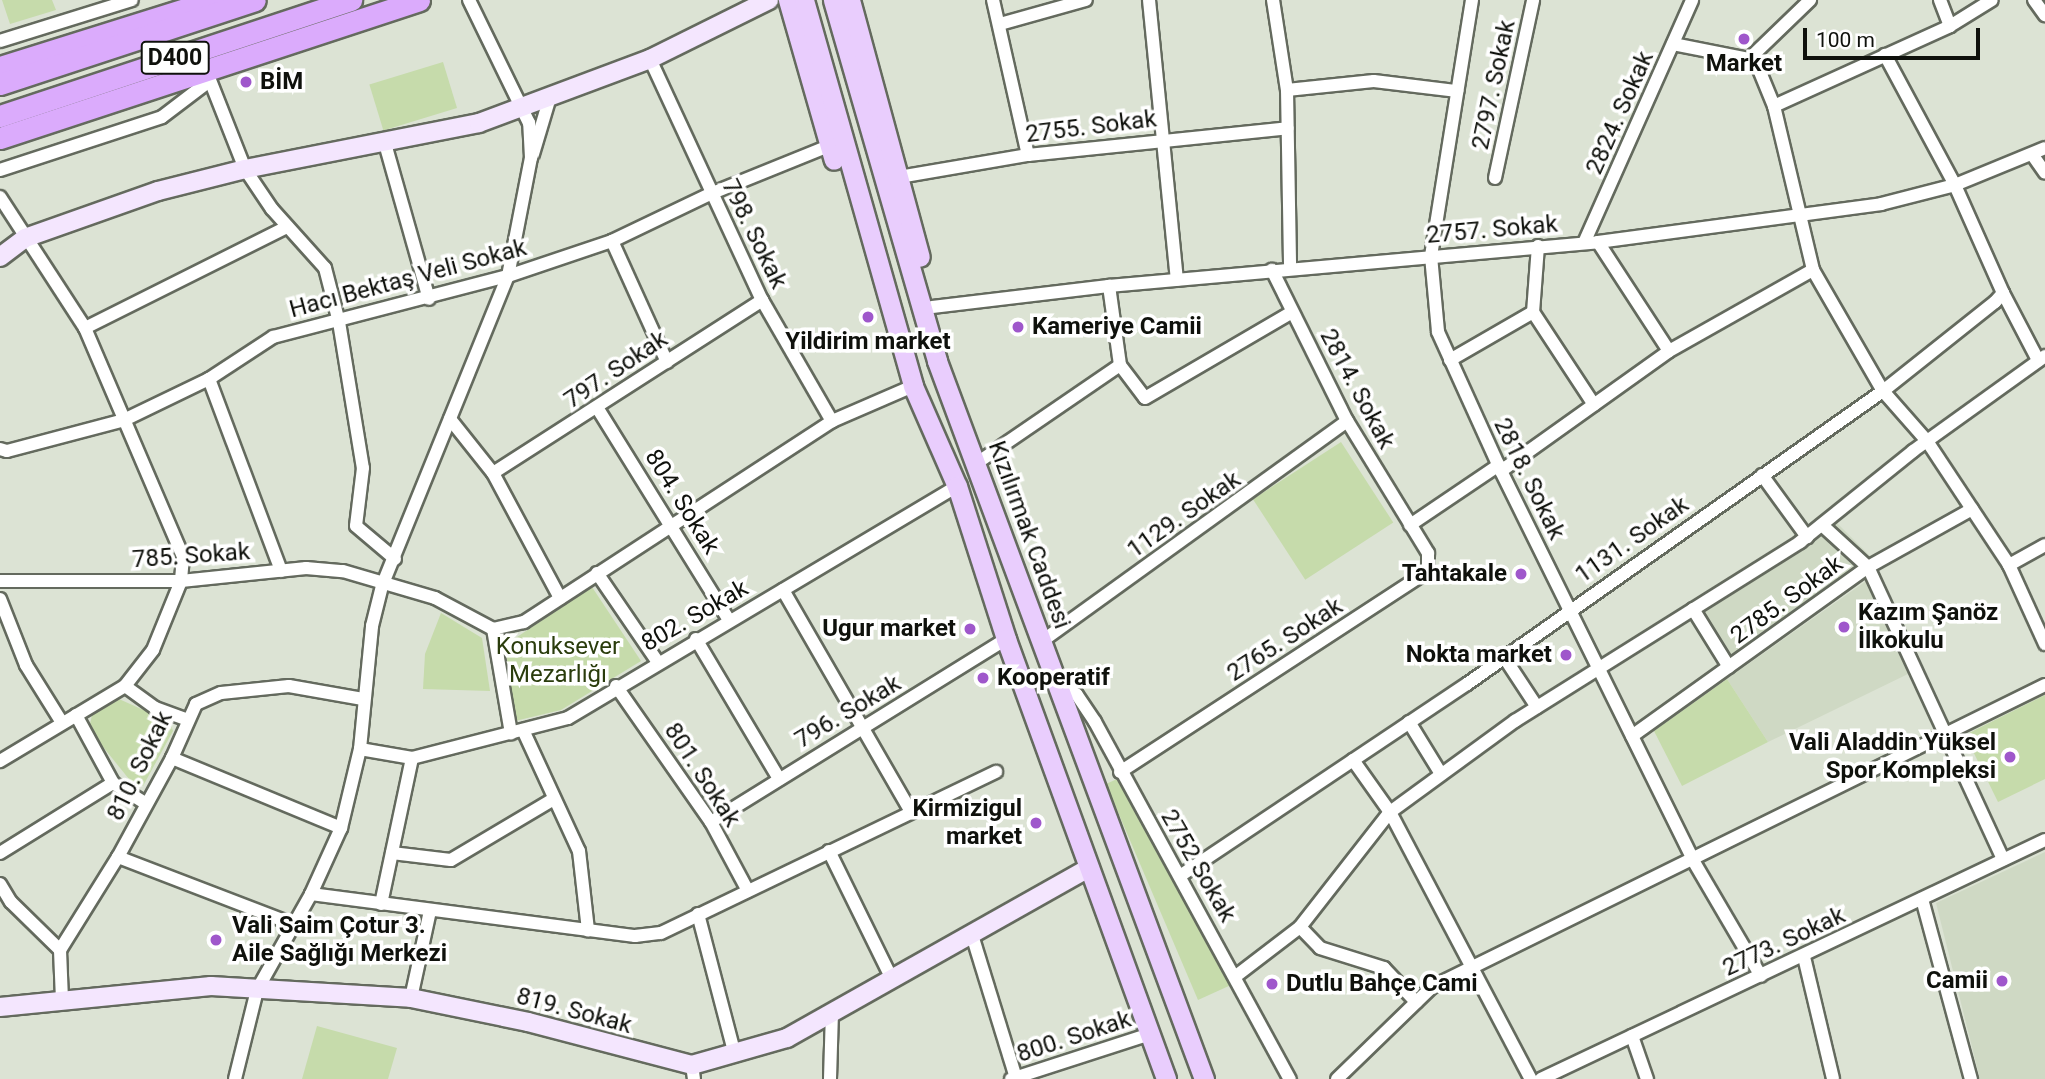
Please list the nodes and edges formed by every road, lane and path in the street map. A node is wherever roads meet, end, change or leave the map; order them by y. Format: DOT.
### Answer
graph roads {
  1 [pos="132,0"];
  2 [pos="214,0"];
  3 [pos="256,0"];
  4 [pos="351,0"];
  5 [pos="417,0"];
  6 [pos="469,0"];
  7 [pos="769,0"];
  8 [pos="788,0"];
  9 [pos="804,0"];
  10 [pos="833,0"];
  11 [pos="850,0"];
  12 [pos="993,0"];
  13 [pos="1086,0"];
  14 [pos="1149,0"];
  15 [pos="1273,0"];
  16 [pos="1472,0"];
  17 [pos="1533,0"];
  18 [pos="1692,0"];
  19 [pos="1810,0"];
  20 [pos="1940,0"];
  21 [pos="1992,0"];
  22 [pos="2034,0"];
  23 [pos="2045,15"];
  24 [pos="299,17"];
  25 [pos="1000,24"];
  26 [pos="1950,26"];
  27 [pos="1,38"];
  28 [pos="1673,44"];
  29 [pos="1885,55"];
  30 [pos="650,59"];
  31 [pos="1749,59"];
  32 [pos="0,67"];
  33 [pos="207,76"];
  34 [pos="0,84"];
  35 [pos="1287,90"];
  36 [pos="1457,91"];
  37 [pos="550,97"];
  38 [pos="1774,106"];
  39 [pos="521,107"];
  40 [pos="0,116"];
  41 [pos="1288,128"];
  42 [pos="0,138"];
  43 [pos="384,140"];
  44 [pos="1163,140"];
  45 [pos="830,146"];
  46 [pos="2045,148"];
  47 [pos="1028,155"];
  48 [pos="2034,157"];
  49 [pos="531,158"];
  50 [pos="244,169"];
  51 [pos="0,170"];
  52 [pos="2045,173"];
  53 [pos="900,177"];
  54 [pos="1495,178"];
  55 [pos="1955,185"];
  56 [pos="710,194"];
  57 [pos="0,197"];
  58 [pos="1802,211"];
  59 [pos="287,227"];
  60 [pos="25,237"];
  61 [pos="612,241"];
  62 [pos="1598,242"];
  63 [pos="1584,243"];
  64 [pos="1538,246"];
  65 [pos="1431,256"];
  66 [pos="0,257"];
  67 [pos="1290,269"];
  68 [pos="1272,270"];
  69 [pos="1814,270"];
  70 [pos="508,276"];
  71 [pos="1177,280"];
  72 [pos="1109,286"];
  73 [pos="2003,293"];
  74 [pos="429,299"];
  75 [pos="762,300"];
  76 [pos="932,307"];
  77 [pos="1292,312"];
  78 [pos="1533,312"];
  79 [pos="339,322"];
  80 [pos="85,328"];
  81 [pos="1670,351"];
  82 [pos="2042,358"];
  83 [pos="1450,360"];
  84 [pos="937,361"];
  85 [pos="667,362"];
  86 [pos="1120,365"];
  87 [pos="209,379"];
  88 [pos="913,386"];
  89 [pos="1883,391"];
  90 [pos="1594,405"];
  91 [pos="598,409"];
  92 [pos="450,419"];
  93 [pos="124,420"];
  94 [pos="832,421"];
  95 [pos="1347,421"];
  96 [pos="0,436"];
  97 [pos="1927,441"];
  98 [pos="4,450"];
  99 [pos="977,463"];
  100 [pos="1500,468"];
  101 [pos="493,474"];
  102 [pos="1762,475"];
  103 [pos="957,486"];
  104 [pos="1972,509"];
  105 [pos="672,522"];
  106 [pos="1410,525"];
  107 [pos="1822,525"];
  108 [pos="1807,537"];
  109 [pos="2045,545"];
  110 [pos="395,559"];
  111 [pos="2009,565"];
  112 [pos="1868,567"];
  113 [pos="281,571"];
  114 [pos="597,573"];
  115 [pos="0,581"];
  116 [pos="181,582"];
  117 [pos="382,586"];
  118 [pos="783,590"];
  119 [pos="560,598"];
  120 [pos="0,599"];
  121 [pos="1693,609"];
  122 [pos="1570,610"];
  123 [pos="728,619"];
  124 [pos="493,629"];
  125 [pos="696,639"];
  126 [pos="1006,639"];
  127 [pos="1042,641"];
  128 [pos="2045,644"];
  129 [pos="1504,657"];
  130 [pos="657,661"];
  131 [pos="1729,667"];
  132 [pos="1599,668"];
  133 [pos="1058,683"];
  134 [pos="2045,685"];
  135 [pos="125,686"];
  136 [pos="616,686"];
  137 [pos="363,699"];
  138 [pos="1538,707"];
  139 [pos="76,715"];
  140 [pos="186,719"];
  141 [pos="61,721"];
  142 [pos="1409,722"];
  143 [pos="863,727"];
  144 [pos="517,731"];
  145 [pos="1946,735"];
  146 [pos="1632,736"];
  147 [pos="360,750"];
  148 [pos="172,758"];
  149 [pos="412,758"];
  150 [pos="1353,760"];
  151 [pos="0,761"];
  152 [pos="996,772"];
  153 [pos="1120,772"];
  154 [pos="1441,775"];
  155 [pos="779,779"];
  156 [pos="113,783"];
  157 [pos="552,800"];
  158 [pos="145,803"];
  159 [pos="911,812"];
  160 [pos="1390,812"];
  161 [pos="711,822"];
  162 [pos="341,828"];
  163 [pos="2045,840"];
  164 [pos="829,851"];
  165 [pos="0,853"];
  166 [pos="392,853"];
  167 [pos="118,858"];
  168 [pos="2003,859"];
  169 [pos="1694,862"];
  170 [pos="1089,868"];
  171 [pos="1180,876"];
  172 [pos="0,884"];
  173 [pos="748,891"];
  174 [pos="311,894"];
  175 [pos="1922,899"];
  176 [pos="381,904"];
  177 [pos="430,911"];
  178 [pos="698,915"];
  179 [pos="295,925"];
  180 [pos="1300,927"];
  181 [pos="588,930"];
  182 [pos="972,935"];
  183 [pos="60,950"];
  184 [pos="1804,957"];
  185 [pos="1474,969"];
  186 [pos="1236,976"];
  187 [pos="1761,976"];
  188 [pos="891,977"];
  189 [pos="257,990"];
  190 [pos="411,998"];
  191 [pos="62,1000"];
  192 [pos="1416,1002"];
  193 [pos="0,1007"];
  194 [pos="832,1013"];
  195 [pos="1150,1034"];
  196 [pos="1632,1036"];
  197 [pos="735,1055"];
  198 [pos="693,1072"];
  199 [pos="1013,1078"];
  200 [pos="235,1079"];
  201 [pos="830,1079"];
  202 [pos="1166,1079"];
  203 [pos="1204,1079"];
  204 [pos="1290,1079"];
  205 [pos="1336,1079"];
  206 [pos="1531,1079"];
  207 [pos="1541,1079"];
  208 [pos="1647,1079"];
  209 [pos="1833,1079"];
  210 [pos="1971,1079"];
  1 -- 27 [label="street"];
  2 -- 32 [label="highway"];
  3 -- 34 [label="highway, D400"];
  4 -- 24 [label="highway, D400"];
  5 -- 24 [label="highway"];
  5 -- 33 [label="highway"];
  6 -- 39 [label="street"];
  7 -- 30 [label="street"];
  8 -- 45 [label="main road"];
  9 -- 88 [label="main road, Kızılırmak Caddesi"];
  10 -- 84 [label="main road, Kızılırmak Caddesi"];
  11 -- 53 [label="main road"];
  12 -- 25 [label="street"];
  13 -- 25 [label="street"];
  14 -- 44 [label="street"];
  15 -- 35 [label="street"];
  16 -- 36 [label="street, 2818. Sokak"];
  17 -- 54 [label="street, 2797. Sokak"];
  18 -- 28 [label="street, 2824. Sokak"];
  19 -- 31 [label="street"];
  20 -- 26 [label="street"];
  21 -- 26 [label="street"];
  22 -- 23 [label="street"];
  24 -- 40 [label="highway, D400"];
  25 -- 47 [label="street"];
  26 -- 29 [label="street"];
  28 -- 31 [label="street"];
  28 -- 63 [label="street, 2824. Sokak"];
  29 -- 38 [label="street"];
  29 -- 55 [label="street"];
  30 -- 37 [label="street"];
  30 -- 56 [label="street, 798. Sokak"];
  31 -- 38 [label="street"];
  33 -- 42 [label="highway"];
  33 -- 50 [label="street"];
  33 -- 51 [label="street"];
  35 -- 36 [label="street"];
  35 -- 41 [label="street"];
  36 -- 65 [label="street, 2818. Sokak"];
  37 -- 39 [label="street"];
  37 -- 49 [label="street"];
  38 -- 58 [label="street"];
  39 -- 43 [label="street"];
  39 -- 49 [label="street"];
  41 -- 44 [label="street, 2755. Sokak"];
  41 -- 67 [label="street"];
  43 -- 50 [label="street"];
  43 -- 74 [label="street"];
  44 -- 47 [label="street, 2755. Sokak"];
  44 -- 71 [label="street"];
  45 -- 56 [label="street, Hacı Bektaş Veli Sokak"];
  45 -- 88 [label="main road"];
  46 -- 48 [label="street, 2757. Sokak"];
  47 -- 53 [label="street, 2755. Sokak"];
  48 -- 52 [label="street"];
  48 -- 55 [label="street, 2757. Sokak"];
  49 -- 70 [label="street"];
  50 -- 59 [label="street"];
  50 -- 60 [label="street"];
  53 -- 76 [label="main road"];
  55 -- 58 [label="street, 2757. Sokak"];
  55 -- 73 [label="street"];
  56 -- 61 [label="street, Hacı Bektaş Veli Sokak"];
  56 -- 75 [label="street, 798. Sokak"];
  57 -- 60 [label="street"];
  58 -- 62 [label="street, 2757. Sokak"];
  58 -- 69 [label="street"];
  59 -- 79 [label="street"];
  59 -- 80 [label="street"];
  60 -- 66 [label="street"];
  60 -- 80 [label="street"];
  61 -- 70 [label="street, Hacı Bektaş Veli Sokak"];
  61 -- 85 [label="street"];
  62 -- 63 [label="street, 2757. Sokak"];
  62 -- 81 [label="street"];
  63 -- 64 [label="street, 2757. Sokak"];
  64 -- 65 [label="street, 2757. Sokak"];
  64 -- 78 [label="street"];
  65 -- 67 [label="street, 2757. Sokak"];
  65 -- 83 [label="street, 2818. Sokak"];
  67 -- 68 [label="street, 2757. Sokak"];
  68 -- 71 [label="street, 2757. Sokak"];
  68 -- 77 [label="street, 2814. Sokak"];
  69 -- 81 [label="street"];
  69 -- 89 [label="street"];
  70 -- 74 [label="street, Hacı Bektaş Veli Sokak"];
  70 -- 92 [label="street"];
  71 -- 72 [label="street, 2757. Sokak"];
  72 -- 76 [label="street, 2757. Sokak"];
  72 -- 86 [label="street"];
  73 -- 82 [label="street"];
  73 -- 89 [label="street, 1131. Sokak"];
  74 -- 79 [label="street, Hacı Bektaş Veli Sokak"];
  75 -- 85 [label="street, 797. Sokak"];
  75 -- 94 [label="street, 798. Sokak"];
  76 -- 84 [label="main road"];
  77 -- 86 [label="street"];
  77 -- 95 [label="street, 2814. Sokak"];
  78 -- 83 [label="street"];
  78 -- 90 [label="street"];
  79 -- 87 [label="street, Hacı Bektaş Veli Sokak"];
  79 -- 110 [label="street"];
  80 -- 93 [label="street"];
  81 -- 90 [label="street"];
  82 -- 97 [label="street"];
  83 -- 100 [label="street, 2818. Sokak"];
  84 -- 99 [label="main road, Kızılırmak Caddesi"];
  85 -- 91 [label="street, 797. Sokak"];
  86 -- 99 [label="street"];
  87 -- 93 [label="street, Hacı Bektaş Veli Sokak"];
  87 -- 113 [label="street"];
  88 -- 94 [label="street"];
  88 -- 103 [label="main road, Kızılırmak Caddesi"];
  89 -- 97 [label="street"];
  89 -- 102 [label="street, 1131. Sokak"];
  90 -- 100 [label="street"];
  91 -- 101 [label="street, 797. Sokak"];
  91 -- 105 [label="street, 804. Sokak"];
  92 -- 101 [label="street"];
  92 -- 110 [label="street"];
  93 -- 98 [label="street, Hacı Bektaş Veli Sokak"];
  93 -- 116 [label="street"];
  94 -- 105 [label="street"];
  95 -- 106 [label="street, 2814. Sokak"];
  95 -- 127 [label="street, 1129. Sokak"];
  96 -- 98 [label="street"];
  97 -- 104 [label="street"];
  97 -- 107 [label="street"];
  99 -- 127 [label="main road, Kızılırmak Caddesi"];
  100 -- 106 [label="street"];
  100 -- 122 [label="street, 2818. Sokak"];
  101 -- 119 [label="street"];
  102 -- 108 [label="street"];
  102 -- 122 [label="street, 1131. Sokak"];
  103 -- 118 [label="street, 802. Sokak"];
  103 -- 126 [label="main road, Kızılırmak Caddesi"];
  104 -- 111 [label="street"];
  104 -- 112 [label="street, 2785. Sokak"];
  105 -- 114 [label="street"];
  105 -- 123 [label="street, 804. Sokak"];
  106 -- 153 [label="street, 2765. Sokak"];
  107 -- 108 [label="street"];
  107 -- 112 [label="street"];
  108 -- 121 [label="street"];
  109 -- 111 [label="street"];
  110 -- 117 [label="street"];
  111 -- 128 [label="street"];
  112 -- 131 [label="street, 2785. Sokak"];
  112 -- 145 [label="street"];
  113 -- 116 [label="street, 785. Sokak"];
  113 -- 117 [label="street, 785. Sokak"];
  114 -- 119 [label="street"];
  114 -- 130 [label="street"];
  115 -- 116 [label="street, 785. Sokak"];
  116 -- 135 [label="street"];
  117 -- 124 [label="street, 785. Sokak"];
  117 -- 137 [label="street"];
  118 -- 123 [label="street, 802. Sokak"];
  118 -- 143 [label="street"];
  119 -- 124 [label="street"];
  120 -- 141 [label="street"];
  121 -- 131 [label="street"];
  121 -- 132 [label="street"];
  122 -- 129 [label="street, 1131. Sokak"];
  122 -- 132 [label="street, 2818. Sokak"];
  123 -- 125 [label="street, 802. Sokak"];
  124 -- 144 [label="street"];
  125 -- 130 [label="street, 802. Sokak"];
  125 -- 155 [label="street"];
  126 -- 143 [label="street, 796. Sokak"];
  126 -- 170 [label="main road, Kızılırmak Caddesi"];
  127 -- 133 [label="main road, Kızılırmak Caddesi"];
  129 -- 138 [label="street"];
  129 -- 142 [label="street, 1131. Sokak"];
  130 -- 136 [label="street, 802. Sokak"];
  131 -- 146 [label="street, 2785. Sokak"];
  132 -- 138 [label="street"];
  132 -- 146 [label="street, 2818. Sokak"];
  133 -- 153 [label="street, 2752 Sokak"];
  133 -- 203 [label="main road, Kızılırmak Caddesi"];
  134 -- 145 [label="street"];
  135 -- 139 [label="street"];
  135 -- 140 [label="street"];
  136 -- 144 [label="street, 802. Sokak"];
  136 -- 161 [label="street, 801. Sokak"];
  137 -- 140 [label="street, 810. Sokak"];
  137 -- 147 [label="street"];
  138 -- 154 [label="street"];
  139 -- 141 [label="street"];
  139 -- 156 [label="street"];
  140 -- 148 [label="street, 810. Sokak"];
  141 -- 151 [label="street"];
  142 -- 150 [label="street, 1131. Sokak"];
  142 -- 154 [label="street"];
  143 -- 155 [label="street, 796. Sokak"];
  143 -- 159 [label="street"];
  144 -- 149 [label="street, 802. Sokak"];
  144 -- 157 [label="street"];
  145 -- 168 [label="street"];
  145 -- 169 [label="street"];
  146 -- 169 [label="street, 2818. Sokak"];
  147 -- 149 [label="street, 802. Sokak"];
  147 -- 162 [label="street"];
  148 -- 158 [label="street, 810. Sokak"];
  148 -- 162 [label="street"];
  149 -- 166 [label="street"];
  150 -- 160 [label="street"];
  150 -- 171 [label="street, 1131. Sokak"];
  152 -- 159 [label="street"];
  153 -- 171 [label="street, 2752 Sokak"];
  154 -- 160 [label="street"];
  155 -- 161 [label="street, 796. Sokak"];
  156 -- 158 [label="street"];
  156 -- 165 [label="street"];
  157 -- 166 [label="street"];
  157 -- 181 [label="street"];
  158 -- 167 [label="street, 810. Sokak"];
  159 -- 164 [label="street"];
  160 -- 180 [label="street"];
  160 -- 185 [label="street"];
  161 -- 173 [label="street, 801. Sokak"];
  162 -- 174 [label="street"];
  163 -- 168 [label="street, 2773. Sokak"];
  164 -- 173 [label="street"];
  164 -- 188 [label="street"];
  166 -- 176 [label="street"];
  167 -- 179 [label="street"];
  167 -- 183 [label="street, 810. Sokak"];
  168 -- 175 [label="street, 2773. Sokak"];
  169 -- 185 [label="street"];
  169 -- 187 [label="street, 2818. Sokak"];
  170 -- 182 [label="street, 819. Sokak"];
  170 -- 195 [label="main road, Kızılırmak Caddesi"];
  171 -- 186 [label="street, 2752 Sokak"];
  172 -- 183 [label="street"];
  173 -- 178 [label="street"];
  174 -- 176 [label="street"];
  174 -- 179 [label="street"];
  175 -- 184 [label="street, 2773. Sokak"];
  175 -- 210 [label="street"];
  176 -- 177 [label="street"];
  177 -- 181 [label="street"];
  177 -- 190 [label="street"];
  178 -- 181 [label="street"];
  178 -- 197 [label="street"];
  179 -- 189 [label="street"];
  180 -- 186 [label="street"];
  180 -- 192 [label="street"];
  182 -- 188 [label="street, 819. Sokak"];
  182 -- 199 [label="street"];
  183 -- 191 [label="street"];
  184 -- 187 [label="street, 2773. Sokak"];
  184 -- 209 [label="street"];
  185 -- 192 [label="street"];
  185 -- 206 [label="street"];
  186 -- 204 [label="street, 2752 Sokak"];
  187 -- 196 [label="street, 2773. Sokak"];
  188 -- 194 [label="street, 819. Sokak"];
  189 -- 190 [label="street, 819. Sokak"];
  189 -- 191 [label="street, 819. Sokak"];
  189 -- 200 [label="street"];
  190 -- 198 [label="street, 819. Sokak"];
  191 -- 193 [label="street, 819. Sokak"];
  192 -- 205 [label="street"];
  194 -- 197 [label="street, 819. Sokak"];
  194 -- 201 [label="street"];
  195 -- 199 [label="street, 800. Sokak"];
  195 -- 202 [label="main road, Kızılırmak Caddesi"];
  196 -- 207 [label="street, 2773. Sokak"];
  196 -- 208 [label="street"];
  197 -- 198 [label="street, 819. Sokak"];
}
